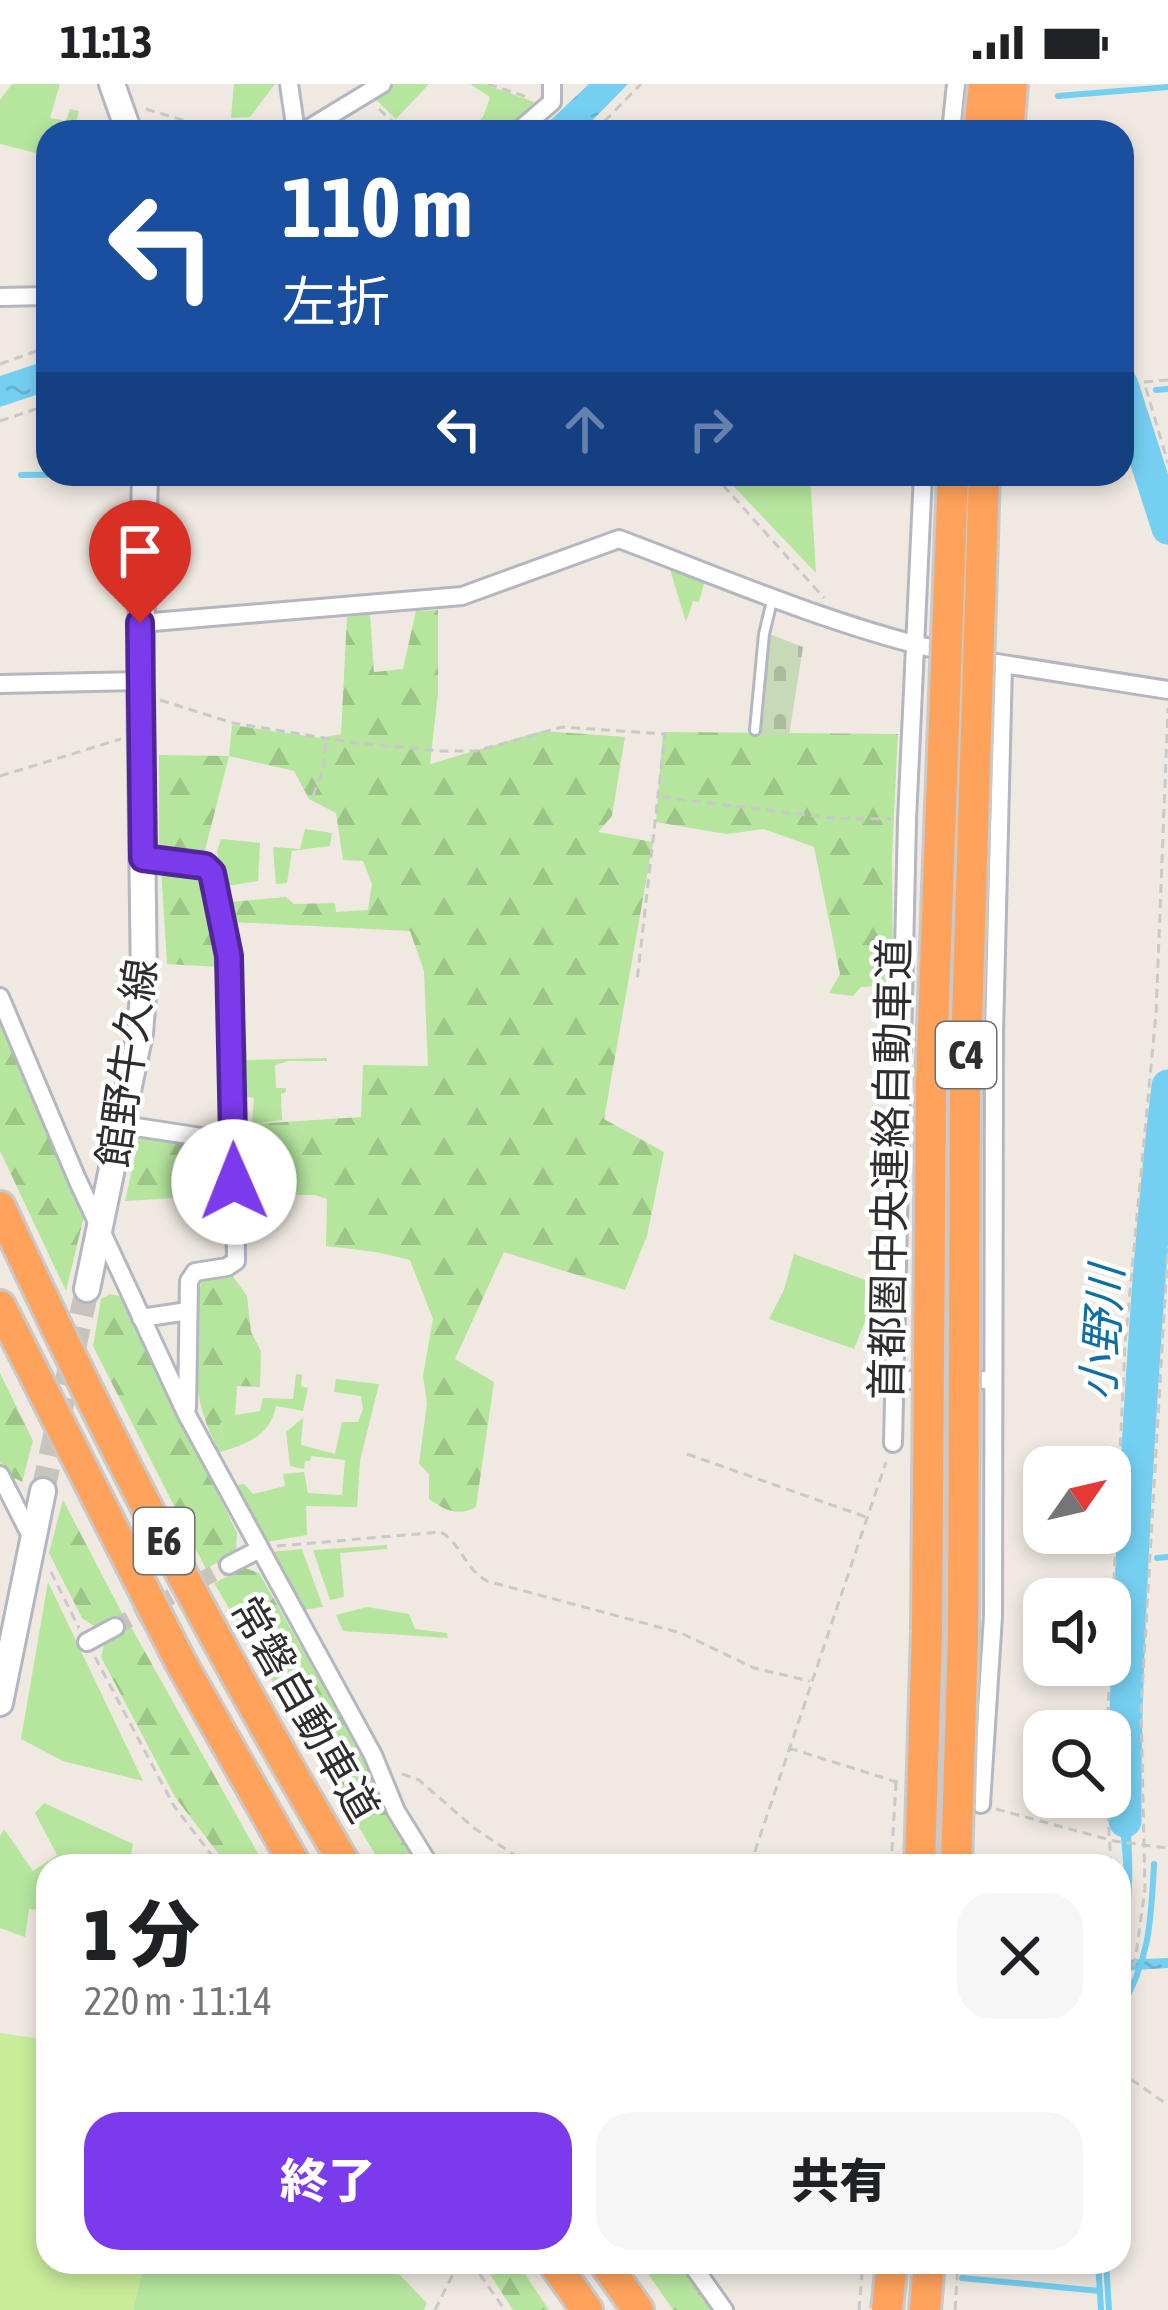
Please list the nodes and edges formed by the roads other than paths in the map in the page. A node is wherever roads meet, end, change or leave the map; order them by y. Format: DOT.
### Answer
graph roads {
  1 [pos="289,84"];
  2 [pos="552,84"];
  3 [pos="956,84"];
  4 [pos="984,84"];
  5 [pos="1012,84"];
  6 [pos="374,89"];
  7 [pos="297,120"];
  8 [pos="321,120"];
  9 [pos="531,120"];
  10 [pos="952,120"];
  11 [pos="980,120"];
  12 [pos="1009,120"];
  13 [pos="36,296"];
  14 [pos="0,297"];
  15 [pos="145,486"];
  16 [pos="922,486"];
  17 [pos="953,486"];
  18 [pos="984,486"];
  19 [pos="773,597"];
  20 [pos="140,623"];
  21 [pos="914,645"];
  22 [pos="1003,664"];
  23 [pos="0,683"];
  24 [pos="1168,690"];
  25 [pos="140,691"];
  26 [pos="754,730"];
  27 [pos="143,858"];
  28 [pos="0,997"];
  29 [pos="123,1124"];
  30 [pos="234,1142"];
  31 [pos="0,1207"];
  32 [pos="100,1228"];
  33 [pos="87,1289"];
  34 [pos="0,1306"];
  35 [pos="188,1311"];
  36 [pos="141,1318"];
  37 [pos="894,1380"];
  38 [pos="992,1380"];
  39 [pos="187,1415"];
  40 [pos="892,1443"];
  41 [pos="0,1475"];
  42 [pos="43,1491"];
  43 [pos="32,1539"];
  44 [pos="258,1550"];
  45 [pos="229,1565"];
  46 [pos="115,1627"];
  47 [pos="87,1642"];
  48 [pos="0,1703"];
  49 [pos="981,1804"];
  50 [pos="289,1854"];
  51 [pos="339,1854"];
  52 [pos="423,1854"];
  53 [pos="920,1854"];
  54 [pos="956,1854"];
  55 [pos="562,2274"];
  56 [pos="612,2274"];
  57 [pos="698,2274"];
  58 [pos="891,2274"];
  59 [pos="928,2274"];
  60 [pos="587,2310"];
  61 [pos="638,2310"];
  62 [pos="724,2310"];
  63 [pos="887,2310"];
  64 [pos="925,2310"];
  1 -- 7 [label="street"];
  2 -- 9 [label="street"];
  3 -- 10 [label="street"];
  4 -- 11 [label="highway"];
  5 -- 12 [label="highway"];
  6 -- 8 [label="street"];
  13 -- 14 [label="street"];
  15 -- 20 [label="main road, 館野牛久線"];
  16 -- 21 [label="street"];
  17 -- 53 [label="highway, 首都圏中央連絡自動車道 / C4, bridge"];
  18 -- 54 [label="highway, 首都圏中央連絡自動車道 / C4, bridge"];
  19 -- 20 [label="street"];
  19 -- 21 [label="street"];
  19 -- 26 [label="lane"];
  20 -- 25 [label="main road, 館野牛久線"];
  21 -- 22 [label="street"];
  21 -- 37 [label="street"];
  22 -- 24 [label="street"];
  22 -- 38 [label="street"];
  23 -- 25 [label="street"];
  25 -- 27 [label="main road, 館野牛久線"];
  27 -- 29 [label="main road, 館野牛久線"];
  27 -- 30 [label="street"];
  28 -- 32 [label="street"];
  29 -- 30 [label="street"];
  29 -- 32 [label="main road, 館野牛久線"];
  30 -- 35 [label="street"];
  31 -- 51 [label="highway, 常磐自動車道 / E6"];
  32 -- 33 [label="main road, 館野牛久線"];
  32 -- 36 [label="street"];
  34 -- 50 [label="highway, 常磐自動車道 / E6"];
  35 -- 36 [label="street"];
  35 -- 39 [label="street"];
  36 -- 39 [label="street"];
  37 -- 38 [label="street"];
  37 -- 40 [label="street"];
  38 -- 49 [label="street"];
  39 -- 44 [label="street"];
  41 -- 43 [label="street"];
  42 -- 43 [label="main road"];
  43 -- 48 [label="main road"];
  44 -- 45 [label="street"];
  44 -- 52 [label="street"];
  46 -- 47 [label="street"];
  55 -- 60 [label="highway"];
  56 -- 61 [label="highway"];
  57 -- 62 [label="street"];
  58 -- 63 [label="highway, bridge"];
  59 -- 64 [label="highway"];
}
